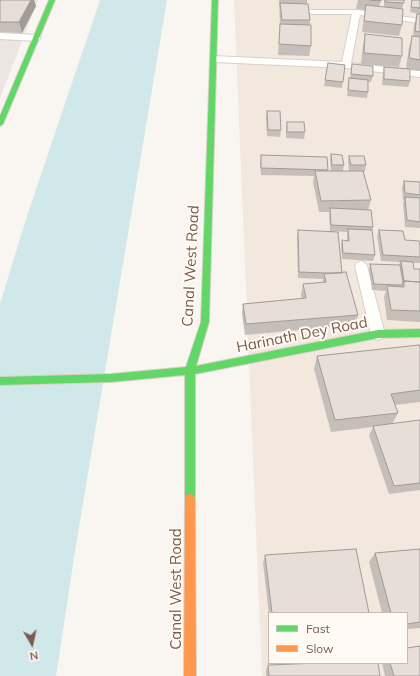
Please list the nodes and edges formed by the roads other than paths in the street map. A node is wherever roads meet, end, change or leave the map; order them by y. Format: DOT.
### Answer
graph roads {
  1 [pos="52,0"];
  2 [pos="216,0"];
  3 [pos="312,12"];
  4 [pos="357,12"];
  5 [pos="420,21"];
  6 [pos="0,36"];
  7 [pos="37,38"];
  8 [pos="214,59"];
  9 [pos="346,65"];
  10 [pos="420,74"];
  11 [pos="0,124"];
  12 [pos="361,266"];
  13 [pos="420,333"];
  14 [pos="378,334"];
  15 [pos="190,371"];
  16 [pos="0,381"];
  17 [pos="190,676"];
  1 -- 7 [label="main road"];
  2 -- 8 [label="main road, Canal West Road"];
  3 -- 4 [label="lane"];
  4 -- 5 [label="lane"];
  4 -- 9 [label="lane"];
  6 -- 7 [label="lane"];
  7 -- 11 [label="main road"];
  8 -- 9 [label="lane"];
  8 -- 15 [label="main road, Canal West Road"];
  9 -- 10 [label="lane"];
  12 -- 14 [label="lane"];
  13 -- 14 [label="main road, Harinath Dey Road"];
  14 -- 15 [label="main road, Harinath Dey Road"];
  15 -- 16 [label="main road, Harinath Dey Road"];
  15 -- 17 [label="main road, Canal West Road"];
}
